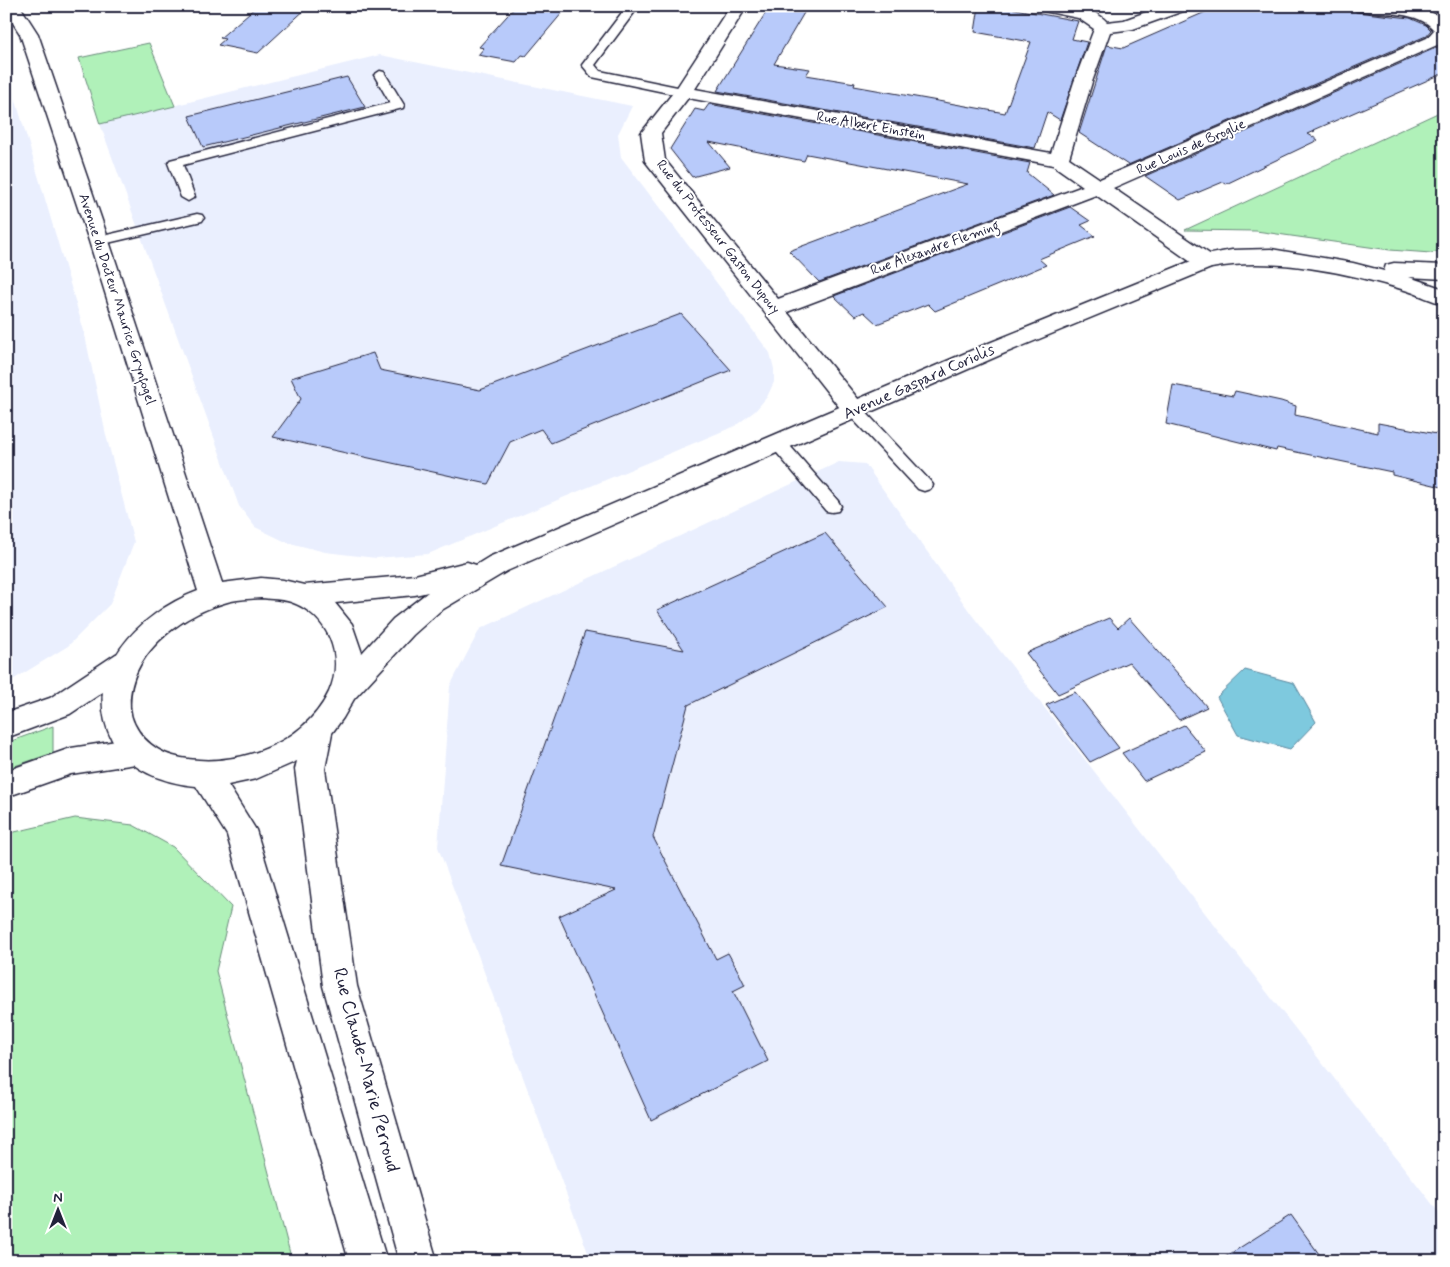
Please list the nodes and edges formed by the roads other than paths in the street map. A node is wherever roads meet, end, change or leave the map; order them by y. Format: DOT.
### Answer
graph roads {
  1 [pos="11,6"];
  2 [pos="633,6"];
  3 [pos="740,6"];
  4 [pos="1045,6"];
  5 [pos="1180,6"];
  6 [pos="1362,6"];
  7 [pos="1103,28"];
  8 [pos="380,75"];
  9 [pos="683,92"];
  10 [pos="1059,160"];
  11 [pos="1098,187"];
  12 [pos="188,197"];
  13 [pos="197,218"];
  14 [pos="100,241"];
  15 [pos="1206,262"];
  16 [pos="1353,270"];
  17 [pos="1444,272"];
  18 [pos="1444,297"];
  19 [pos="773,309"];
  20 [pos="855,410"];
  21 [pos="778,443"];
  22 [pos="924,485"];
  23 [pos="832,506"];
  24 [pos="498,564"];
  25 [pos="213,596"];
  26 [pos="304,596"];
  27 [pos="126,662"];
  28 [pos="344,691"];
  29 [pos="6,726"];
  30 [pos="318,728"];
  31 [pos="136,751"];
  32 [pos="205,775"];
  33 [pos="6,784"];
  34 [pos="368,1261"];
  35 [pos="418,1261"];
  1 -- 14 [label="street, Avenue du Docteur Maurice Grynfogel"];
  2 -- 9 [label="lane"];
  3 -- 9 [label="street, Rue du Professeur Gaston Dupouy"];
  4 -- 7 [label="street"];
  5 -- 7 [label="street"];
  6 -- 11 [label="street, Rue Louis de Broglie"];
  7 -- 10 [label="street"];
  8 -- 12 [label="lane"];
  9 -- 10 [label="street, Rue Albert Einstein"];
  9 -- 19 [label="street, Rue du Professeur Gaston Dupouy"];
  10 -- 11 [label="street"];
  11 -- 15 [label="street"];
  11 -- 19 [label="street, Rue Alexandre Fleming"];
  13 -- 14 [label="lane"];
  14 -- 25 [label="street, Avenue du Docteur Maurice Grynfogel"];
  15 -- 16 [label="street, Avenue Gaspard Coriolis"];
  15 -- 20 [label="street, Avenue Gaspard Coriolis"];
  16 -- 17 [label="street, Avenue Gaspard Coriolis"];
  16 -- 18 [label="street, Avenue Gaspard Coriolis"];
  19 -- 20 [label="street, Rue du Professeur Gaston Dupouy"];
  20 -- 21 [label="street, Avenue Gaspard Coriolis"];
  20 -- 22 [label="lane"];
  21 -- 23 [label="lane"];
  21 -- 24 [label="street, Avenue Gaspard Coriolis"];
  24 -- 26 [label="street, Avenue Gaspard Coriolis"];
  24 -- 28 [label="street, Avenue Gaspard Coriolis"];
  25 -- 26 [label="street"];
  25 -- 27 [label="street"];
  26 -- 28 [label="street"];
  27 -- 29 [label="street"];
  27 -- 31 [label="street"];
  28 -- 30 [label="street"];
  30 -- 32 [label="street"];
  30 -- 35 [label="street, Rue Claude-Marie Perroud"];
  31 -- 32 [label="street"];
  31 -- 33 [label="street"];
  32 -- 34 [label="street"];
}
